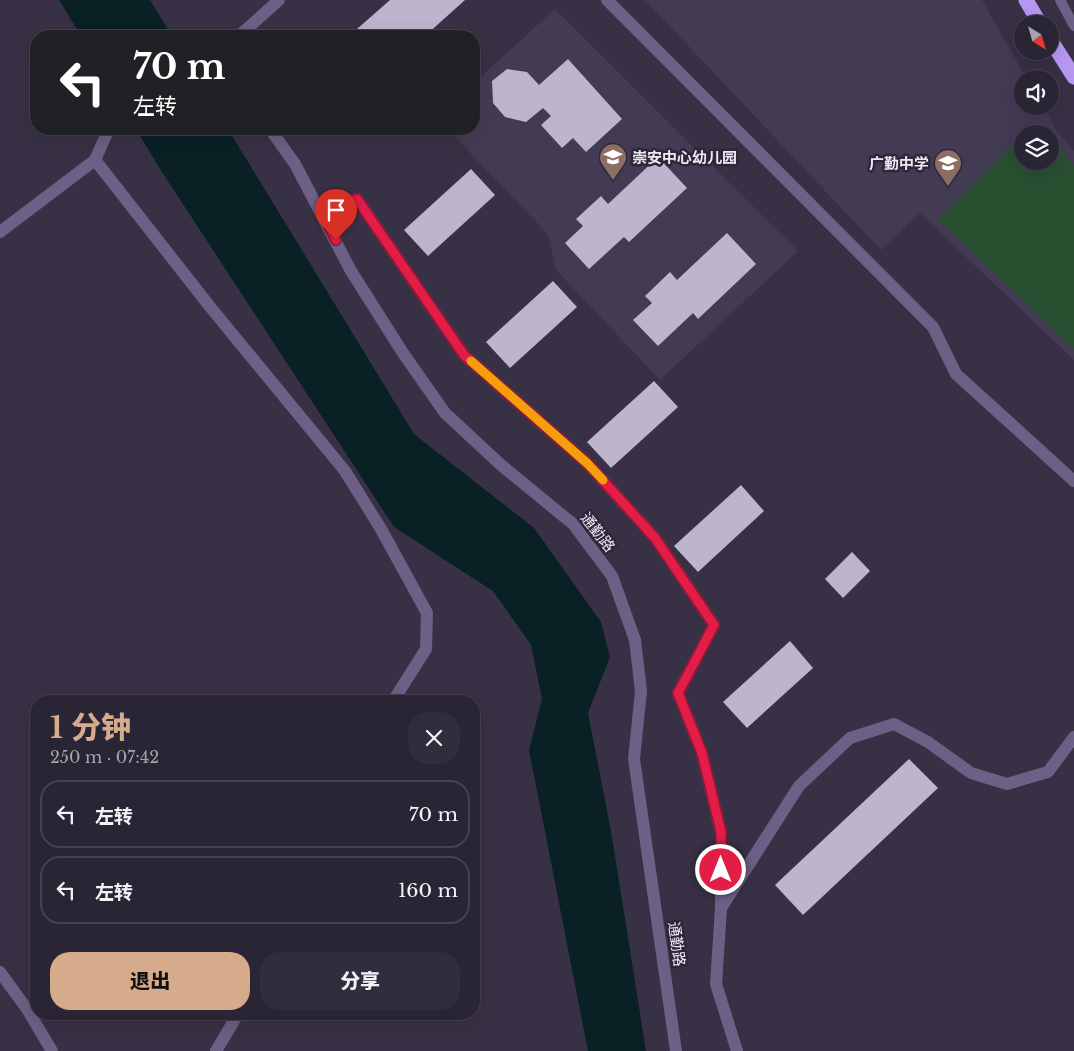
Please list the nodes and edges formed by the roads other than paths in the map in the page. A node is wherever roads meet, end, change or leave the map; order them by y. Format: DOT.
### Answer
graph roads {
  1 [pos="279,0"];
  2 [pos="607,0"];
  3 [pos="1026,0"];
  4 [pos="1060,0"];
  5 [pos="1035,15"];
  6 [pos="1074,26"];
  7 [pos="246,30"];
  8 [pos="1059,53"];
  9 [pos="1074,77"];
  10 [pos="107,135"];
  11 [pos="274,135"];
  12 [pos="95,160"];
  13 [pos="321,210"];
  14 [pos="0,232"];
  15 [pos="1074,482"];
  16 [pos="397,695"];
  17 [pos="1074,737"];
  18 [pos="721,908"];
  19 [pos="0,972"];
  20 [pos="30,1014"];
  21 [pos="34,1020"];
  22 [pos="234,1020"];
  23 [pos="52,1051"];
  24 [pos="216,1051"];
  25 [pos="676,1051"];
  26 [pos="737,1051"];
  1 -- 7 [label="street"];
  2 -- 15 [label="street"];
  3 -- 5 [label="highway"];
  4 -- 6 [label="lane"];
  8 -- 9 [label="highway"];
  10 -- 12 [label="street"];
  11 -- 13 [label="street, 通勤路"];
  12 -- 14 [label="street"];
  12 -- 16 [label="street"];
  13 -- 18 [label="street"];
  13 -- 25 [label="street, 通勤路"];
  17 -- 18 [label="street"];
  18 -- 26 [label="street"];
  19 -- 20 [label="street"];
  21 -- 23 [label="street"];
  22 -- 24 [label="street"];
}
